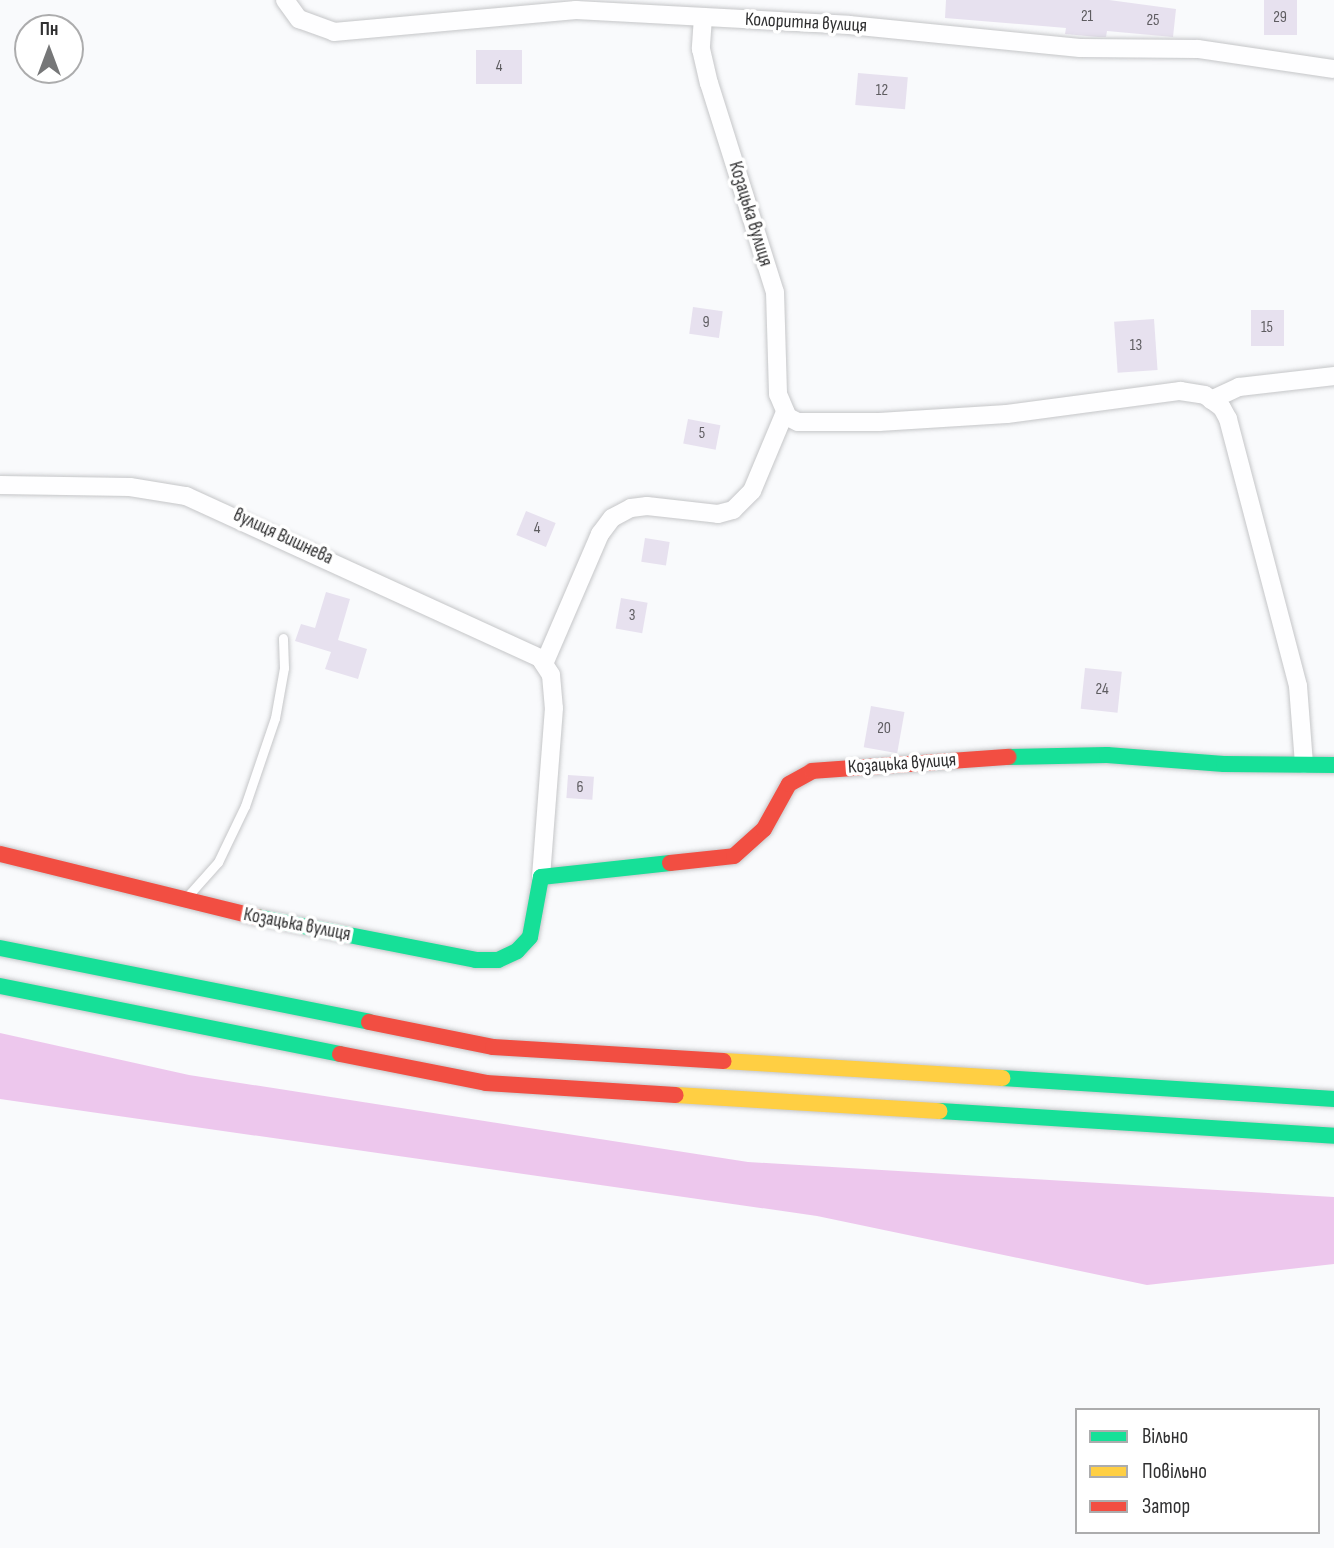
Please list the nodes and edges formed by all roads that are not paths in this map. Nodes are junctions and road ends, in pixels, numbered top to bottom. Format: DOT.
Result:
graph roads {
  1 [pos="286,1"];
  2 [pos="703,17"];
  3 [pos="1334,69"];
  4 [pos="1334,376"];
  5 [pos="1211,400"];
  6 [pos="785,412"];
  7 [pos="0,485"];
  8 [pos="283,638"];
  9 [pos="544,664"];
  10 [pos="1304,764"];
  11 [pos="1334,765"];
  12 [pos="0,854"];
  13 [pos="541,877"];
  14 [pos="182,902"];
  15 [pos="0,948"];
  16 [pos="0,986"];
  17 [pos="1334,1100"];
  18 [pos="1334,1136"];
  1 -- 2 [label="street, Колоритна вулиця"];
  2 -- 3 [label="street, Колоритна вулиця"];
  2 -- 6 [label="street, Козацька вулиця"];
  4 -- 5 [label="street"];
  5 -- 6 [label="street"];
  5 -- 10 [label="street"];
  6 -- 9 [label="street"];
  7 -- 9 [label="street, вулиця Вишнева"];
  8 -- 14 [label="lane"];
  9 -- 13 [label="street, Козацька вулиця"];
  10 -- 11 [label="main road, Козацька вулиця"];
  10 -- 13 [label="main road, Козацька вулиця"];
  12 -- 14 [label="main road, Козацька вулиця"];
  13 -- 14 [label="main road, Козацька вулиця"];
  15 -- 17 [label="main road"];
  16 -- 18 [label="main road"];
}
